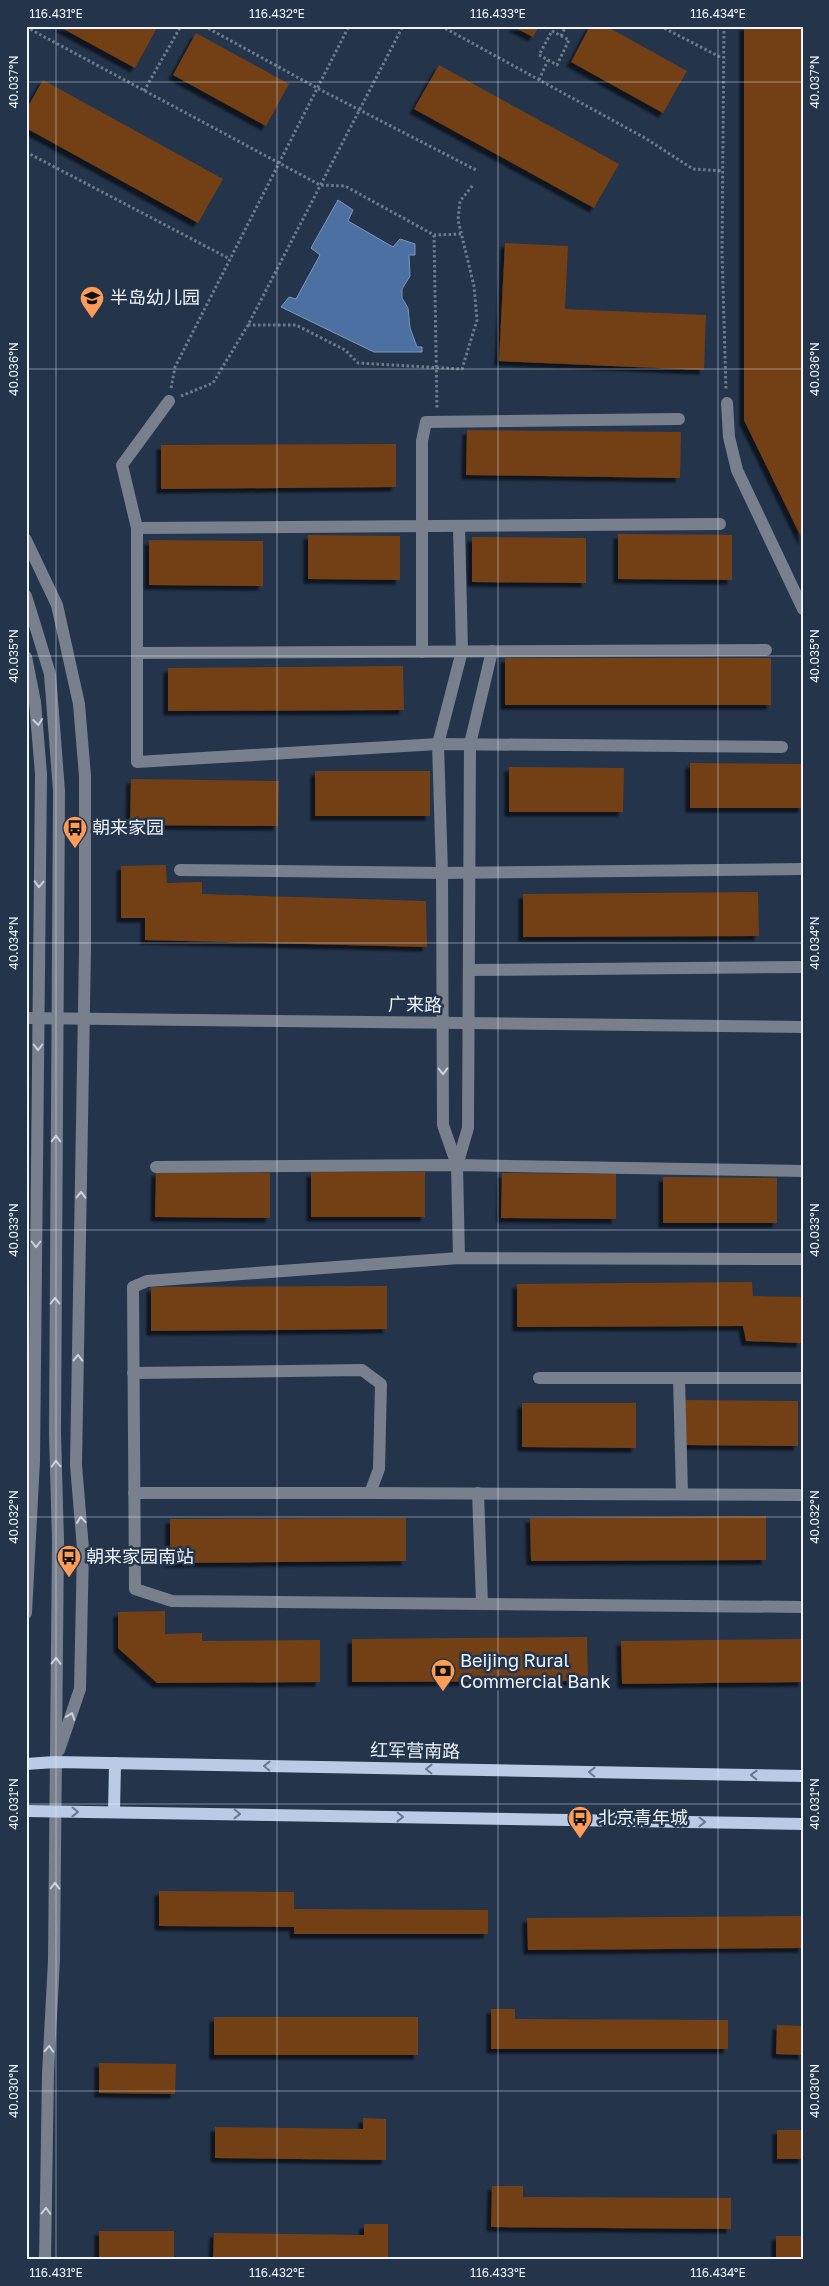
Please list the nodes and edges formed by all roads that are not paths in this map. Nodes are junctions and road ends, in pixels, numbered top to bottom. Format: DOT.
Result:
graph roads {
  1 [pos="169,401"];
  2 [pos="726,403"];
  3 [pos="679,419"];
  4 [pos="720,524"];
  5 [pos="422,527"];
  6 [pos="459,527"];
  7 [pos="137,528"];
  8 [pos="26,540"];
  9 [pos="26,596"];
  10 [pos="803,609"];
  11 [pos="766,650"];
  12 [pos="462,651"];
  13 [pos="492,651"];
  14 [pos="422,652"];
  15 [pos="137,653"];
  16 [pos="26,656"];
  17 [pos="438,744"];
  18 [pos="470,744"];
  19 [pos="782,748"];
  20 [pos="803,869"];
  21 [pos="180,870"];
  22 [pos="470,872"];
  23 [pos="442,873"];
  24 [pos="803,967"];
  25 [pos="469,970"];
  26 [pos="32,1018"];
  27 [pos="57,1018"];
  28 [pos="84,1018"];
  29 [pos="443,1023"];
  30 [pos="469,1023"];
  31 [pos="803,1027"];
  32 [pos="457,1164"];
  33 [pos="156,1167"];
  34 [pos="803,1171"];
  35 [pos="459,1258"];
  36 [pos="803,1259"];
  37 [pos="133,1373"];
  38 [pos="539,1378"];
  39 [pos="679,1378"];
  40 [pos="803,1378"];
  41 [pos="134,1493"];
  42 [pos="370,1493"];
  43 [pos="478,1493"];
  44 [pos="682,1494"];
  45 [pos="803,1495"];
  46 [pos="482,1604"];
  47 [pos="803,1606"];
  48 [pos="26,1613"];
  49 [pos="55,1762"];
  50 [pos="115,1763"];
  51 [pos="26,1764"];
  52 [pos="803,1776"];
  53 [pos="26,1811"];
  54 [pos="55,1811"];
  55 [pos="114,1812"];
  56 [pos="803,1824"];
  57 [pos="45,2260"];
  1 -- 7 [label="street"];
  2 -- 10 [label="street"];
  3 -- 5 [label="street"];
  4 -- 6 [label="street"];
  5 -- 6 [label="street"];
  5 -- 7 [label="street"];
  5 -- 14 [label="street"];
  6 -- 12 [label="street"];
  7 -- 15 [label="street"];
  8 -- 28 [label="street"];
  9 -- 27 [label="street"];
  11 -- 13 [label="street"];
  12 -- 13 [label="street"];
  12 -- 14 [label="street"];
  12 -- 17 [label="street"];
  13 -- 18 [label="street"];
  14 -- 15 [label="street"];
  15 -- 17 [label="street"];
  16 -- 26 [label="street, one-way"];
  17 -- 18 [label="street"];
  17 -- 23 [label="street"];
  18 -- 19 [label="street"];
  18 -- 22 [label="street"];
  20 -- 22 [label="street"];
  21 -- 23 [label="street"];
  22 -- 23 [label="street"];
  22 -- 25 [label="street"];
  23 -- 29 [label="street"];
  24 -- 25 [label="street"];
  25 -- 30 [label="street"];
  26 -- 27 [label="street, 广来路"];
  26 -- 48 [label="street, one-way"];
  27 -- 28 [label="street, 广来路"];
  49 -- 27 [label="street, one-way"];
  28 -- 29 [label="street, 广来路"];
  49 -- 28 [label="street, one-way"];
  29 -- 30 [label="street, 广来路"];
  29 -- 32 [label="street, one-way"];
  30 -- 31 [label="street, 广来路"];
  30 -- 32 [label="street"];
  32 -- 33 [label="street"];
  32 -- 34 [label="street"];
  32 -- 35 [label="street"];
  35 -- 36 [label="street"];
  35 -- 37 [label="street"];
  37 -- 41 [label="street"];
  37 -- 42 [label="street"];
  38 -- 39 [label="street"];
  39 -- 40 [label="street"];
  39 -- 44 [label="street"];
  41 -- 42 [label="street"];
  41 -- 46 [label="street"];
  42 -- 43 [label="street"];
  43 -- 44 [label="street"];
  43 -- 46 [label="street"];
  44 -- 45 [label="street"];
  46 -- 47 [label="street"];
  49 -- 50 [label="main road, 红军营南路"];
  49 -- 51 [label="main road, 红军营南路"];
  49 -- 54 [label="street"];
  52 -- 50 [label="main road, 红军营南路, one-way"];
  50 -- 55 [label="main road"];
  53 -- 54 [label="main road"];
  54 -- 55 [label="main road, one-way"];
  57 -- 54 [label="street, one-way"];
  55 -- 56 [label="main road, one-way"];
}
